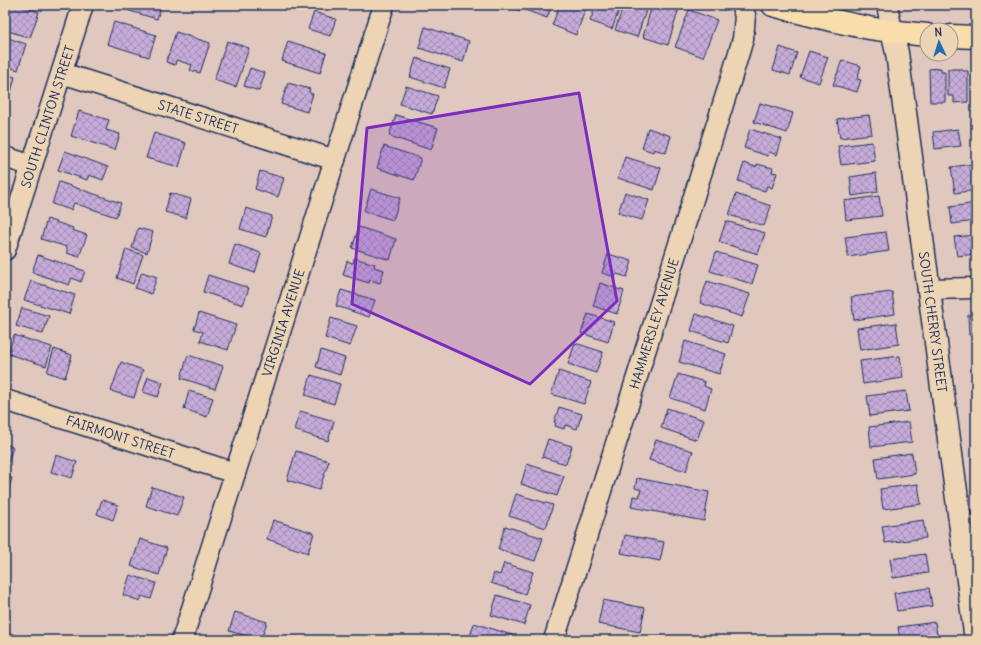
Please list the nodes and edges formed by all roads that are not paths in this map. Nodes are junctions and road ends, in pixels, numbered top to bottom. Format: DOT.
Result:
graph roads {
  1 [pos="83,5"];
  2 [pos="384,5"];
  3 [pos="741,5"];
  4 [pos="773,5"];
  5 [pos="887,5"];
  6 [pos="892,31"];
  7 [pos="919,34"];
  8 [pos="959,36"];
  9 [pos="976,37"];
  10 [pos="62,73"];
  11 [pos="5,157"];
  12 [pos="335,160"];
  13 [pos="32,166"];
  14 [pos="5,250"];
  15 [pos="976,288"];
  16 [pos="928,289"];
  17 [pos="5,400"];
  18 [pos="235,473"];
  19 [pos="182,640"];
  20 [pos="554,640"];
  21 [pos="976,640"];
  1 -- 10 [label="street, SOUTH CLINTON STREET"];
  2 -- 12 [label="street, VIRGINIA AVENUE"];
  3 -- 20 [label="street, HAMMERSLEY AVENUE"];
  4 -- 6 [label="highway"];
  5 -- 6 [label="street, SOUTH CHERRY STREET"];
  6 -- 7 [label="highway"];
  6 -- 16 [label="street, SOUTH CHERRY STREET"];
  8 -- 9 [label="highway"];
  10 -- 12 [label="street, STATE STREET"];
  10 -- 13 [label="street, SOUTH CLINTON STREET"];
  11 -- 13 [label="street"];
  12 -- 18 [label="street, VIRGINIA AVENUE"];
  13 -- 14 [label="street, SOUTH CLINTON STREET"];
  15 -- 16 [label="street"];
  16 -- 21 [label="street, SOUTH CHERRY STREET"];
  17 -- 18 [label="street, FAIRMONT STREET"];
  18 -- 19 [label="street, VIRGINIA AVENUE"];
}
